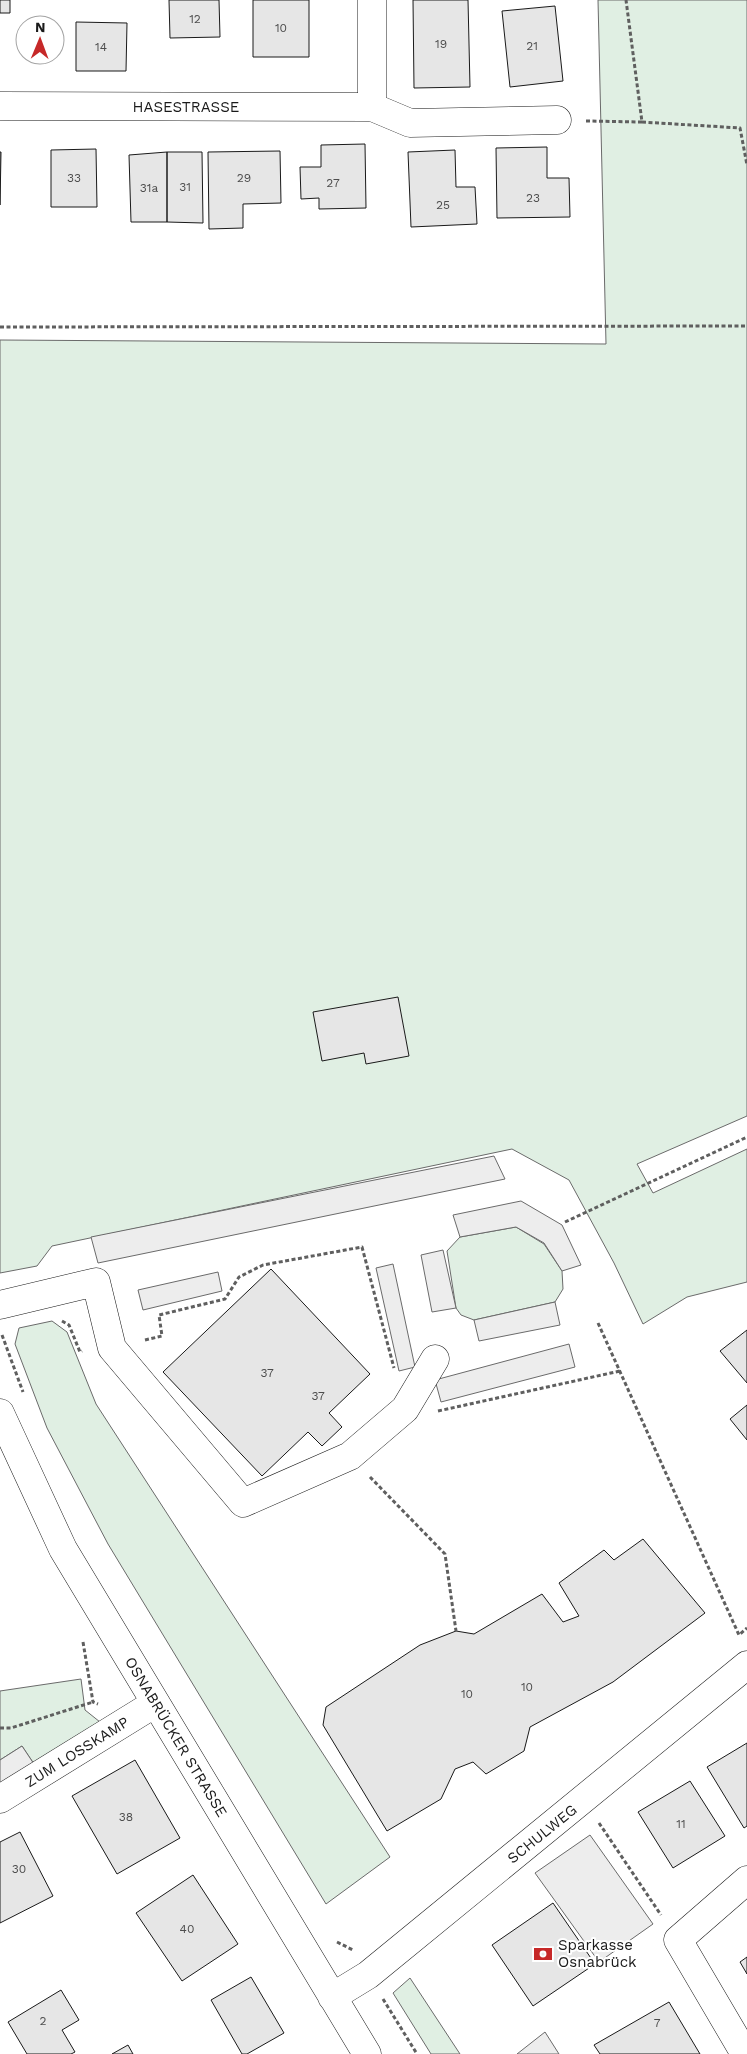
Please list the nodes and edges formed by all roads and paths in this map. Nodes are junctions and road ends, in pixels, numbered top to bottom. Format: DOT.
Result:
graph roads {
  1 [pos="372,0"];
  2 [pos="626,0"];
  3 [pos="0,106"];
  4 [pos="372,107"];
  5 [pos="557,120"];
  6 [pos="642,122"];
  7 [pos="747,165"];
  8 [pos="747,326"];
  9 [pos="0,327"];
  10 [pos="747,1137"];
  11 [pos="565,1222"];
  12 [pos="54,1315"];
  13 [pos="4,1316"];
  14 [pos="598,1323"];
  15 [pos="0,1329"];
  16 [pos="1,1334"];
  17 [pos="112,1348"];
  18 [pos="436,1359"];
  19 [pos="620,1371"];
  20 [pos="26,1399"];
  21 [pos="405,1409"];
  22 [pos="0,1413"];
  23 [pos="350,1456"];
  24 [pos="747,1628"];
  25 [pos="456,1631"];
  26 [pos="747,1664"];
  27 [pos="93,1702"];
  28 [pos="154,1704"];
  29 [pos="0,1728"];
  30 [pos="0,1799"];
  31 [pos="584,1800"];
  32 [pos="747,1880"];
  33 [pos="333,1935"];
  34 [pos="678,1940"];
  35 [pos="368,1975"];
  36 [pos="332,1997"];
  37 [pos="366,2054"];
  38 [pos="417,2054"];
  39 [pos="745,2054"];
  1 -- 4 [label="street"];
  2 -- 6 [label="path"];
  3 -- 4 [label="street, HASESTRASSE"];
  4 -- 5 [label="street, HASESTRASSE"];
  5 -- 6 [label="path"];
  6 -- 7 [label="path"];
  8 -- 9 [label="path"];
  10 -- 11 [label="path"];
  12 -- 17 [label="path"];
  13 -- 16 [label="path"];
  13 -- 17 [label="street"];
  14 -- 19 [label="path"];
  15 -- 16 [label="path"];
  16 -- 20 [label="path"];
  17 -- 21 [label="path"];
  17 -- 23 [label="street"];
  18 -- 21 [label="street"];
  19 -- 21 [label="path"];
  19 -- 24 [label="path"];
  21 -- 23 [label="street"];
  22 -- 28 [label="street, OSNABRÜCKER STRASSE"];
  23 -- 25 [label="path"];
  26 -- 31 [label="street, SCHULWEG"];
  27 -- 29 [label="path"];
  28 -- 30 [label="street, ZUM LOSSKAMP"];
  28 -- 36 [label="street, OSNABRÜCKER STRASSE"];
  31 -- 34 [label="path"];
  31 -- 35 [label="street, SCHULWEG"];
  32 -- 34 [label="street"];
  33 -- 35 [label="path"];
  34 -- 39 [label="street"];
  35 -- 36 [label="street, SCHULWEG"];
  35 -- 38 [label="path"];
  36 -- 37 [label="street, OSNABRÜCKER STRASSE"];
}
